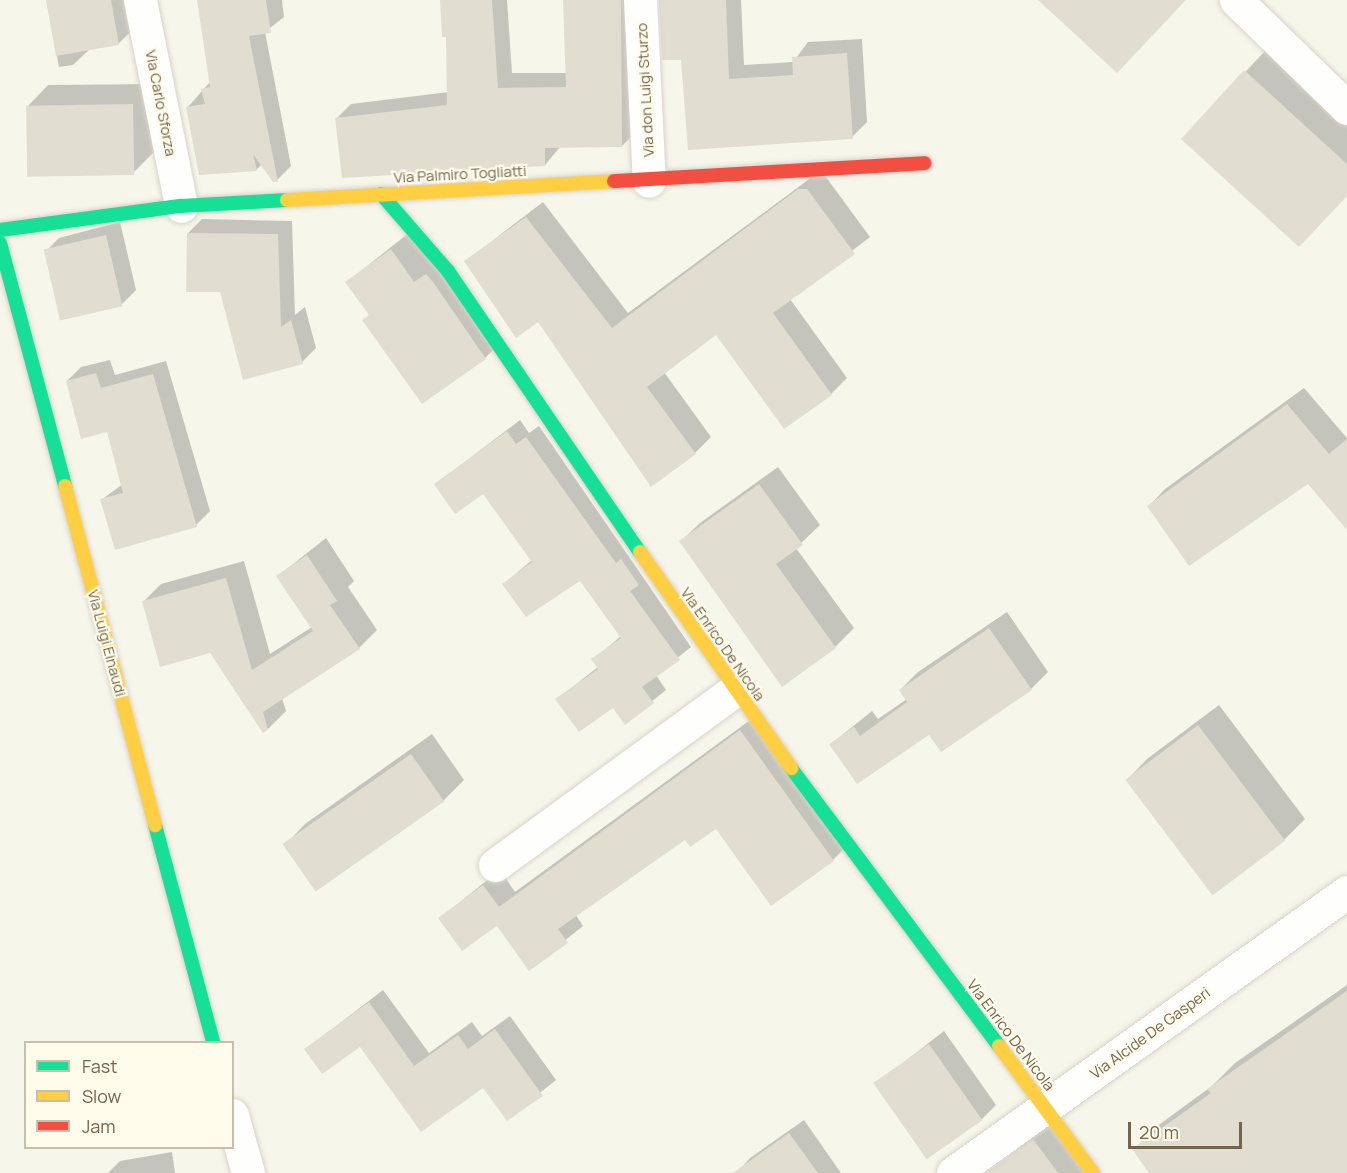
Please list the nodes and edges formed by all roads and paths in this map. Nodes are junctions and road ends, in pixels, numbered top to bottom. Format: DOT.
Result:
graph roads {
  1 [pos="141,0"];
  2 [pos="640,0"];
  3 [pos="1236,0"];
  4 [pos="1347,108"];
  5 [pos="924,163"];
  6 [pos="649,181"];
  7 [pos="381,194"];
  8 [pos="181,206"];
  9 [pos="0,230"];
  10 [pos="0,243"];
  11 [pos="734,691"];
  12 [pos="495,865"];
  13 [pos="1347,892"];
  14 [pos="213,1041"];
  15 [pos="1045,1109"];
  16 [pos="234,1123"];
  17 [pos="248,1173"];
  18 [pos="952,1173"];
  19 [pos="1093,1173"];
  1 -- 8 [label="street, Via Carlo Sforza"];
  2 -- 6 [label="street, Via don Luigi Sturzo"];
  3 -- 4 [label="street"];
  5 -- 6 [label="street, Via Palmiro Togliatti"];
  6 -- 7 [label="street, Via Palmiro Togliatti"];
  7 -- 8 [label="street, Via Palmiro Togliatti"];
  7 -- 11 [label="street, Via Enrico De Nicola"];
  8 -- 9 [label="street, Via Palmiro Togliatti"];
  10 -- 14 [label="street, Via Luigi Einaudi"];
  11 -- 12 [label="street"];
  11 -- 15 [label="street, Via Enrico De Nicola"];
  13 -- 15 [label="street, Via Alcide De Gasperi"];
  15 -- 18 [label="street, Via Alcide De Gasperi"];
  15 -- 19 [label="street, Via Enrico De Nicola"];
  16 -- 17 [label="street"];
}
